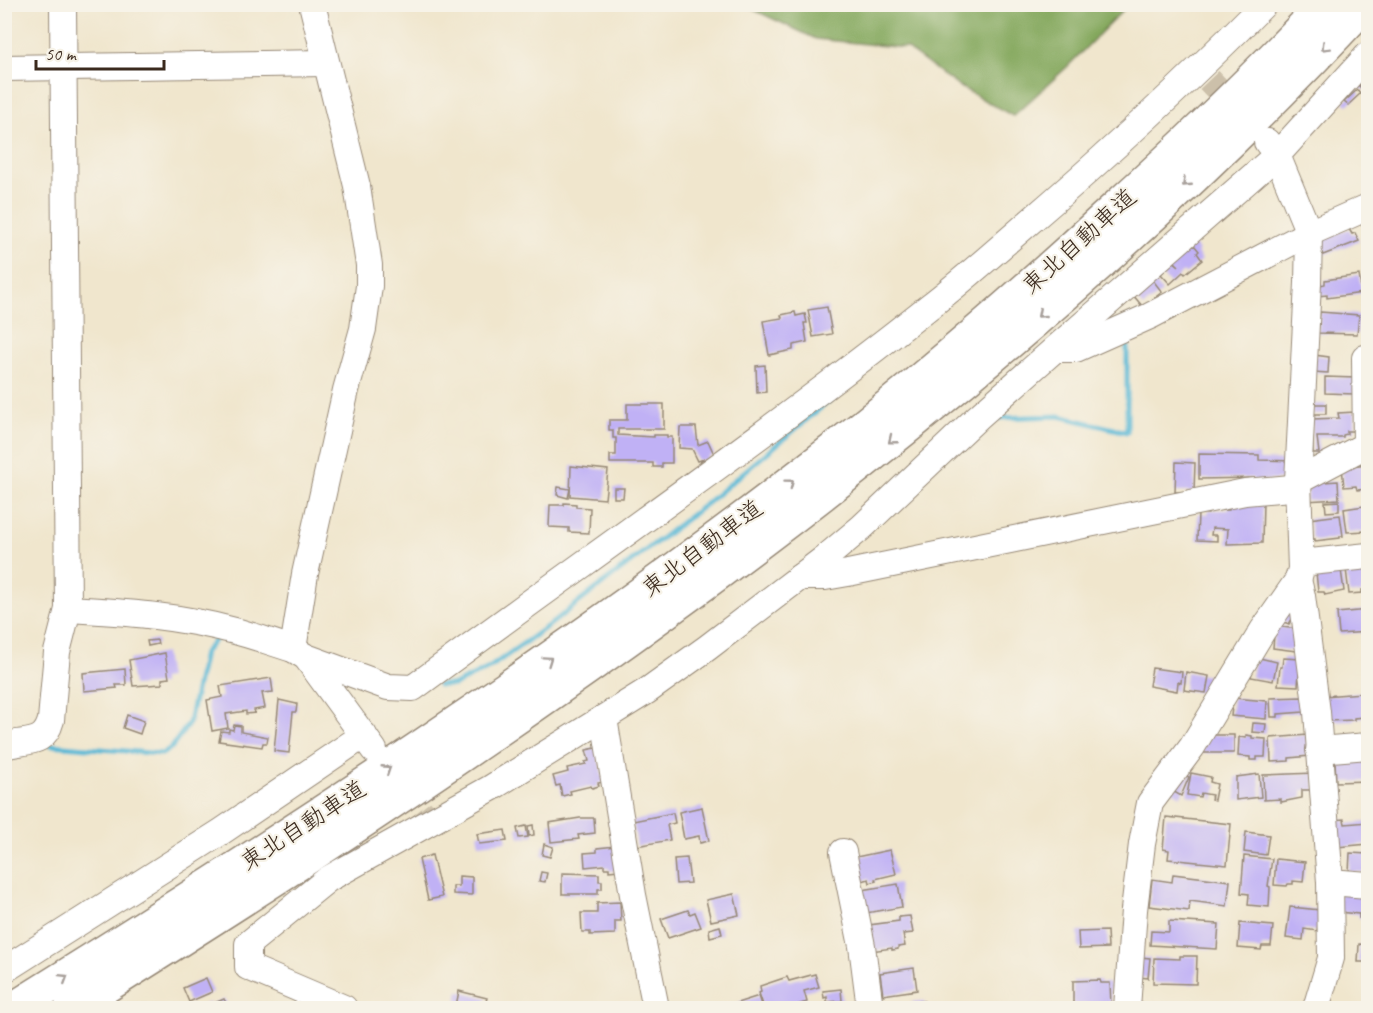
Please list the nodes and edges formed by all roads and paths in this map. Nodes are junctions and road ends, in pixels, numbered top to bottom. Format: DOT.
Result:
graph roads {
  1 [pos="63,4"];
  2 [pos="312,4"];
  3 [pos="1264,4"];
  4 [pos="1325,4"];
  5 [pos="1365,4"];
  6 [pos="1368,55"];
  7 [pos="325,63"];
  8 [pos="64,67"];
  9 [pos="4,68"];
  10 [pos="1272,149"];
  11 [pos="1368,207"];
  12 [pos="1309,233"];
  13 [pos="1055,349"];
  14 [pos="1365,358"];
  15 [pos="1367,445"];
  16 [pos="1298,482"];
  17 [pos="1368,556"];
  18 [pos="1299,572"];
  19 [pos="800,577"];
  20 [pos="68,609"];
  21 [pos="297,647"];
  22 [pos="604,718"];
  23 [pos="4,746"];
  24 [pos="1368,746"];
  25 [pos="1319,750"];
  26 [pos="843,852"];
  27 [pos="1330,882"];
  28 [pos="1368,885"];
  29 [pos="4,970"];
  30 [pos="15,1008"];
  31 [pos="71,1008"];
  32 [pos="344,1008"];
  33 [pos="656,1008"];
  34 [pos="870,1008"];
  35 [pos="1127,1008"];
  36 [pos="1316,1008"];
  1 -- 8 [label="street"];
  2 -- 7 [label="street"];
  3 -- 21 [label="street"];
  30 -- 4 [label="highway, 東北自動車道, one-way"];
  5 -- 31 [label="highway, 東北自動車道, one-way"];
  6 -- 10 [label="street"];
  7 -- 8 [label="street"];
  7 -- 21 [label="street"];
  8 -- 9 [label="street"];
  8 -- 20 [label="street"];
  10 -- 12 [label="street"];
  10 -- 13 [label="street"];
  11 -- 12 [label="street"];
  12 -- 13 [label="street"];
  12 -- 16 [label="street"];
  13 -- 19 [label="street"];
  14 -- 15 [label="street"];
  15 -- 16 [label="street"];
  16 -- 18 [label="street"];
  16 -- 19 [label="street"];
  17 -- 18 [label="street"];
  18 -- 25 [label="street"];
  18 -- 35 [label="street"];
  19 -- 22 [label="street"];
  20 -- 21 [label="street"];
  20 -- 23 [label="street"];
  21 -- 29 [label="street"];
  22 -- 32 [label="street"];
  22 -- 33 [label="street"];
  24 -- 25 [label="street"];
  25 -- 27 [label="street"];
  26 -- 34 [label="street"];
  27 -- 28 [label="street"];
  27 -- 36 [label="street"];
}
